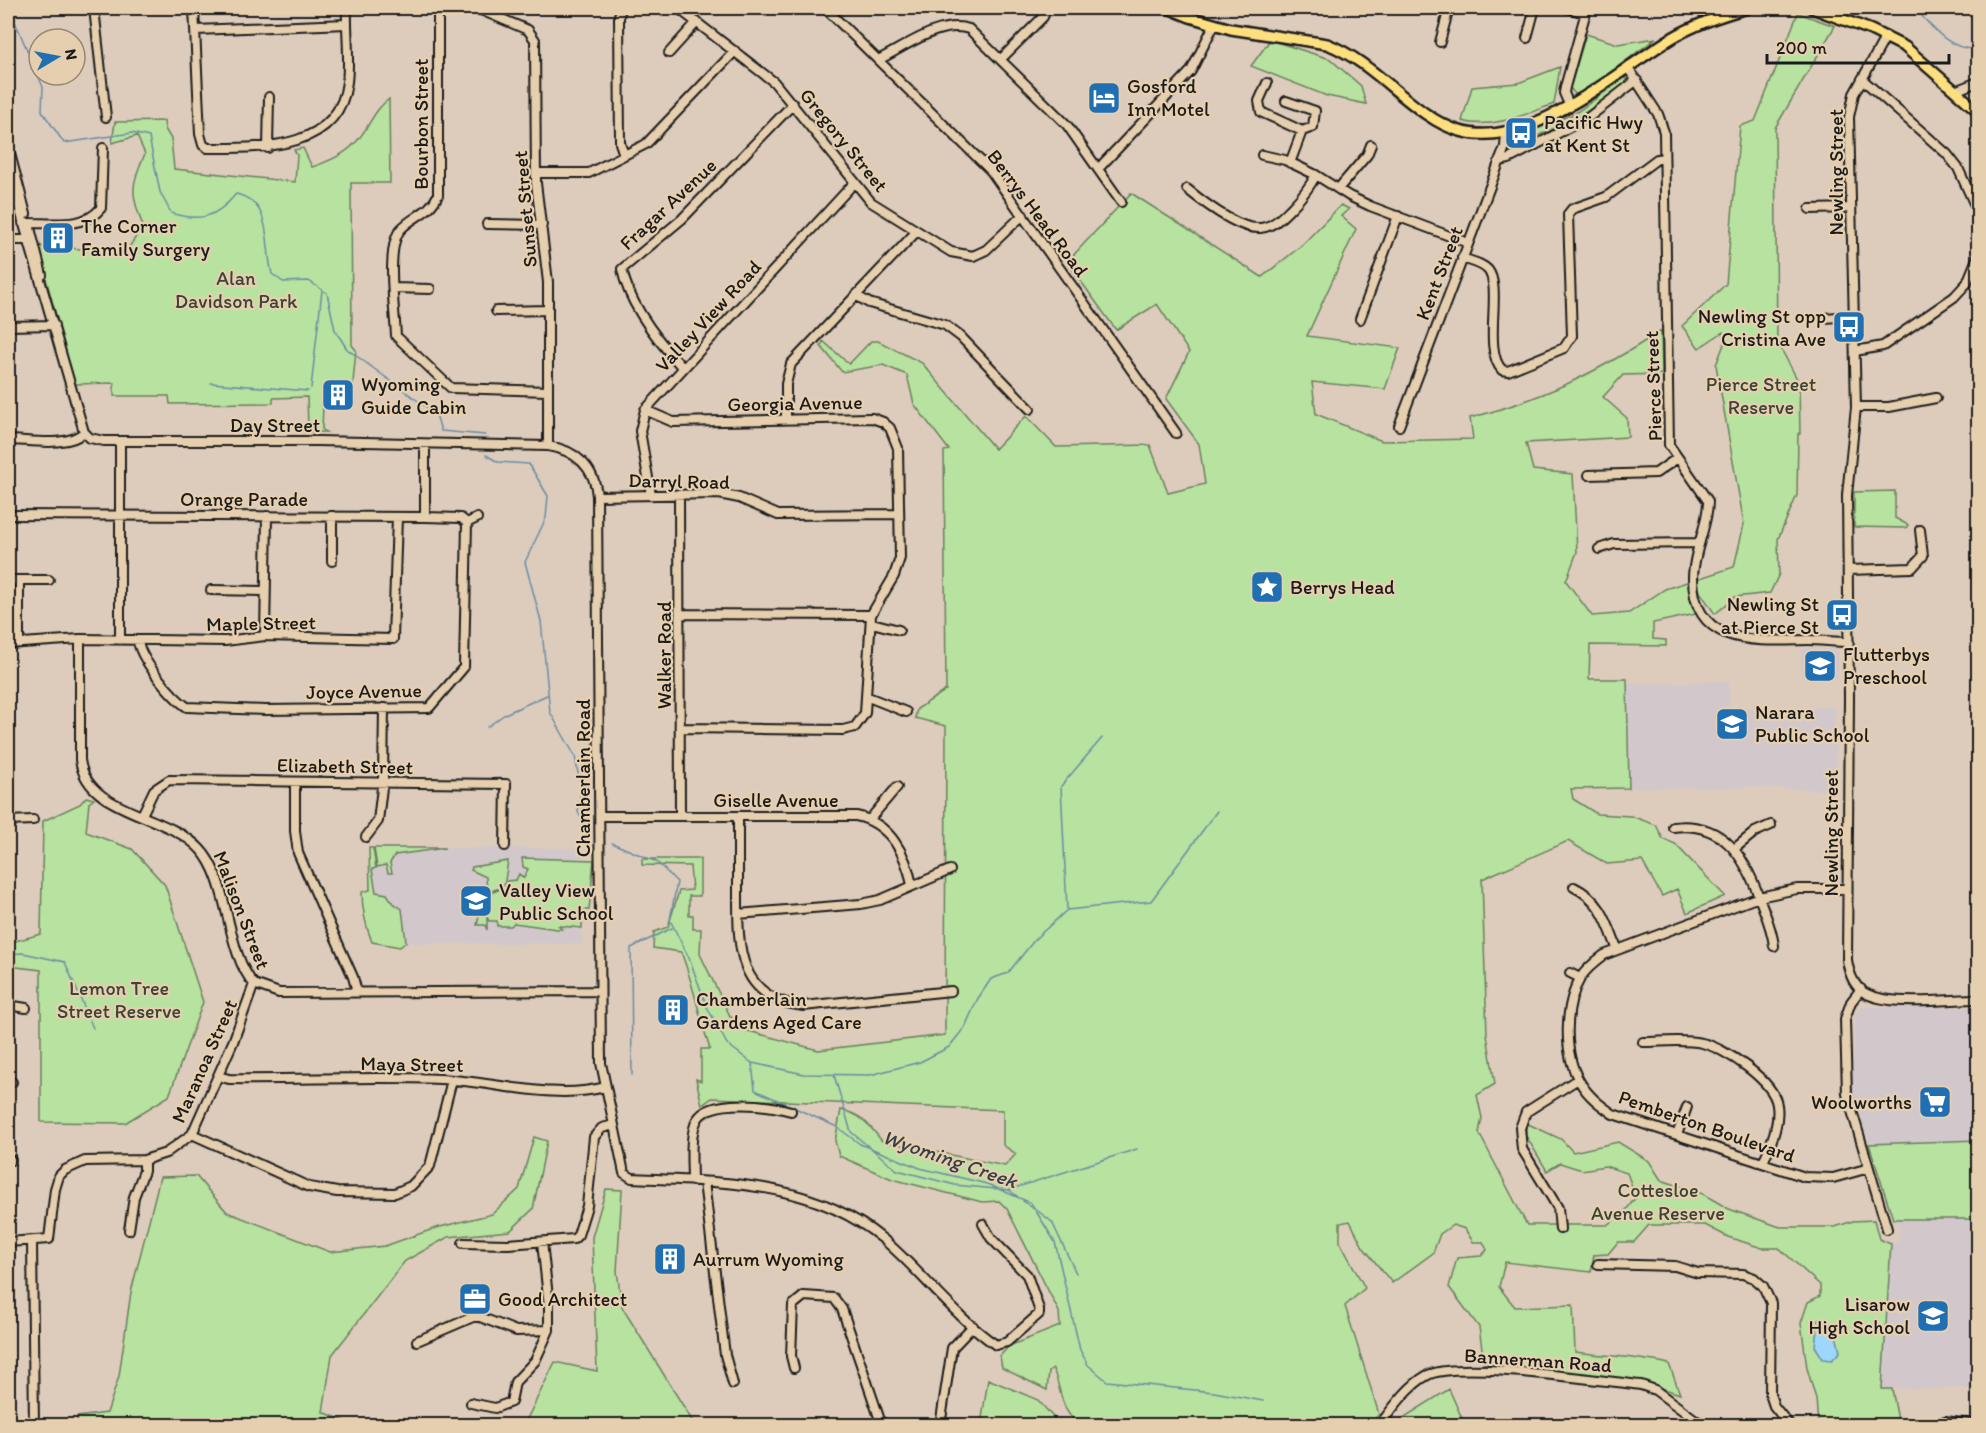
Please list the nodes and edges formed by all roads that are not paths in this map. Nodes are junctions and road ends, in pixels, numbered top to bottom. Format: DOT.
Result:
graph roads {
  1 [pos="94,8"];
  2 [pos="194,8"];
  3 [pos="347,8"];
  4 [pos="438,8"];
  5 [pos="476,8"];
  6 [pos="621,8"];
  7 [pos="678,8"];
  8 [pos="825,8"];
  9 [pos="1047,8"];
  10 [pos="1168,8"];
  11 [pos="1449,8"];
  12 [pos="1535,8"];
  13 [pos="1567,8"];
  14 [pos="1748,8"];
  15 [pos="1812,8"];
  16 [pos="1586,10"];
  17 [pos="698,22"];
  18 [pos="346,24"];
  19 [pos="1214,25"];
  20 [pos="195,30"];
  21 [pos="1886,36"];
  22 [pos="1527,38"];
  23 [pos="1440,42"];
  24 [pos="735,51"];
  25 [pos="669,53"];
  26 [pos="880,59"];
  27 [pos="1001,59"];
  28 [pos="1628,68"];
  29 [pos="1862,79"];
  30 [pos="1637,80"];
  31 [pos="1978,82"];
  32 [pos="1267,83"];
  33 [pos="1957,90"];
  34 [pos="269,97"];
  35 [pos="1286,101"];
  36 [pos="793,104"];
  37 [pos="1570,107"];
  38 [pos="1978,111"];
  39 [pos="106,117"];
  40 [pos="1302,131"];
  41 [pos="1506,131"];
  42 [pos="1371,145"];
  43 [pos="8,146"];
  44 [pos="103,148"];
  45 [pos="268,148"];
  46 [pos="624,155"];
  47 [pos="1262,155"];
  48 [pos="8,156"];
  49 [pos="1665,158"];
  50 [pos="1499,161"];
  51 [pos="1290,163"];
  52 [pos="8,168"];
  53 [pos="1098,169"];
  54 [pos="536,173"];
  55 [pos="1316,175"];
  56 [pos="855,182"];
  57 [pos="18,183"];
  58 [pos="1187,189"];
  59 [pos="1338,189"];
  60 [pos="1121,202"];
  61 [pos="1851,208"];
  62 [pos="1810,209"];
  63 [pos="1978,212"];
  64 [pos="1023,215"];
  65 [pos="1398,216"];
  66 [pos="26,222"];
  67 [pos="487,224"];
  68 [pos="542,225"];
  69 [pos="917,231"];
  70 [pos="8,240"];
  71 [pos="30,240"];
  72 [pos="1468,243"];
  73 [pos="1978,256"];
  74 [pos="1462,258"];
  75 [pos="393,288"];
  76 [pos="430,289"];
  77 [pos="857,296"];
  78 [pos="548,310"];
  79 [pos="496,311"];
  80 [pos="1854,316"];
  81 [pos="1824,318"];
  82 [pos="1360,319"];
  83 [pos="54,325"];
  84 [pos="8,326"];
  85 [pos="1855,351"];
  86 [pos="682,367"];
  87 [pos="548,391"];
  88 [pos="1936,398"];
  89 [pos="1856,408"];
  90 [pos="645,410"];
  91 [pos="1030,410"];
  92 [pos="786,418"];
  93 [pos="1399,426"];
  94 [pos="84,432"];
  95 [pos="1176,433"];
  96 [pos="8,440"];
  97 [pos="120,441"];
  98 [pos="425,444"];
  99 [pos="548,446"];
  100 [pos="1676,459"];
  101 [pos="1589,475"];
  102 [pos="679,494"];
  103 [pos="651,495"];
  104 [pos="597,496"];
  105 [pos="120,514"];
  106 [pos="899,514"];
  107 [pos="8,515"];
  108 [pos="267,516"];
  109 [pos="332,516"];
  110 [pos="397,517"];
  111 [pos="425,517"];
  112 [pos="477,518"];
  113 [pos="467,523"];
  114 [pos="1920,530"];
  115 [pos="1698,543"];
  116 [pos="1599,549"];
  117 [pos="332,561"];
  118 [pos="1848,570"];
  119 [pos="8,580"];
  120 [pos="19,580"];
  121 [pos="49,580"];
  122 [pos="211,590"];
  123 [pos="265,591"];
  124 [pos="681,614"];
  125 [pos="872,619"];
  126 [pos="898,630"];
  127 [pos="265,636"];
  128 [pos="80,639"];
  129 [pos="120,640"];
  130 [pos="138,640"];
  131 [pos="19,642"];
  132 [pos="1849,642"];
  133 [pos="8,644"];
  134 [pos="868,697"];
  135 [pos="384,708"];
  136 [pos="906,712"];
  137 [pos="681,728"];
  138 [pos="295,782"];
  139 [pos="381,783"];
  140 [pos="897,787"];
  141 [pos="142,815"];
  142 [pos="600,816"];
  143 [pos="680,816"];
  144 [pos="738,816"];
  145 [pos="870,819"];
  146 [pos="33,820"];
  147 [pos="8,821"];
  148 [pos="1771,825"];
  149 [pos="1673,827"];
  150 [pos="366,837"];
  151 [pos="505,846"];
  152 [pos="1734,849"];
  153 [pos="950,870"];
  154 [pos="912,885"];
  155 [pos="1574,887"];
  156 [pos="1847,889"];
  157 [pos="1759,897"];
  158 [pos="738,914"];
  159 [pos="1774,946"];
  160 [pos="1617,948"];
  161 [pos="1570,973"];
  162 [pos="1580,978"];
  163 [pos="254,984"];
  164 [pos="1861,990"];
  165 [pos="600,991"];
  166 [pos="951,991"];
  167 [pos="357,992"];
  168 [pos="1978,999"];
  169 [pos="8,1005"];
  170 [pos="26,1008"];
  171 [pos="1642,1042"];
  172 [pos="218,1076"];
  173 [pos="1578,1079"];
  174 [pos="452,1080"];
  175 [pos="604,1087"];
  176 [pos="1687,1107"];
  177 [pos="791,1111"];
  178 [pos="614,1125"];
  179 [pos="192,1134"];
  180 [pos="1677,1135"];
  181 [pos="144,1160"];
  182 [pos="1763,1163"];
  183 [pos="1869,1167"];
  184 [pos="692,1181"];
  185 [pos="704,1182"];
  186 [pos="983,1224"];
  187 [pos="1560,1229"];
  188 [pos="1887,1229"];
  189 [pos="129,1230"];
  190 [pos="8,1242"];
  191 [pos="32,1242"];
  192 [pos="542,1242"];
  193 [pos="462,1243"];
  194 [pos="1598,1264"];
  195 [pos="973,1326"];
  196 [pos="549,1330"];
  197 [pos="417,1341"];
  198 [pos="794,1368"];
  199 [pos="733,1384"];
  200 [pos="471,1403"];
  201 [pos="1945,1421"];
  202 [pos="34,1425"];
  203 [pos="882,1425"];
  204 [pos="940,1425"];
  205 [pos="1379,1425"];
  206 [pos="1704,1425"];
  207 [pos="1790,1425"];
  208 [pos="1978,1425"];
  1 -- 39 [label="street"];
  2 -- 20 [label="street"];
  3 -- 18 [label="street"];
  4 -- 75 [label="street, Bourbon Street"];
  5 -- 54 [label="street, Sunset Street"];
  6 -- 46 [label="street"];
  7 -- 17 [label="street, Gregory Street"];
  8 -- 26 [label="street, Berrys Head Road"];
  9 -- 27 [label="street"];
  10 -- 19 [label="main road"];
  11 -- 23 [label="street"];
  12 -- 22 [label="street"];
  13 -- 16 [label="street"];
  14 -- 28 [label="main road"];
  15 -- 21 [label="main road"];
  16 -- 37 [label="street"];
  17 -- 24 [label="street, Gregory Street"];
  17 -- 25 [label="street"];
  18 -- 20 [label="street"];
  18 -- 45 [label="street"];
  19 -- 41 [label="main road"];
  19 -- 53 [label="street"];
  20 -- 45 [label="street"];
  21 -- 29 [label="street, Newling Street"];
  21 -- 33 [label="main road"];
  24 -- 36 [label="street, Gregory Street"];
  24 -- 46 [label="street"];
  26 -- 27 [label="street"];
  26 -- 64 [label="street, Berrys Head Road"];
  27 -- 53 [label="street"];
  28 -- 30 [label="street, Pierce Street"];
  28 -- 37 [label="main road"];
  29 -- 61 [label="street, Newling Street"];
  29 -- 63 [label="street"];
  30 -- 49 [label="street, Pierce Street"];
  30 -- 50 [label="street"];
  31 -- 33 [label="street"];
  32 -- 40 [label="street"];
  33 -- 38 [label="main road"];
  34 -- 45 [label="street"];
  35 -- 40 [label="street"];
  36 -- 56 [label="street, Gregory Street"];
  36 -- 86 [label="street, Fragar Avenue"];
  37 -- 41 [label="main road"];
  40 -- 51 [label="street"];
  41 -- 50 [label="street, Kent Street"];
  42 -- 59 [label="street"];
  43 -- 57 [label="street"];
  44 -- 66 [label="street"];
  46 -- 54 [label="street"];
  47 -- 51 [label="street"];
  48 -- 57 [label="street"];
  49 -- 74 [label="street"];
  49 -- 100 [label="street, Pierce Street"];
  50 -- 72 [label="street, Kent Street"];
  51 -- 55 [label="street"];
  52 -- 66 [label="street"];
  53 -- 60 [label="street"];
  54 -- 68 [label="street, Sunset Street"];
  55 -- 58 [label="street"];
  55 -- 59 [label="street"];
  56 -- 69 [label="street, Gregory Street"];
  56 -- 86 [label="street, Valley View Road"];
  57 -- 66 [label="street"];
  59 -- 65 [label="street"];
  61 -- 62 [label="street"];
  61 -- 80 [label="street, Newling Street"];
  64 -- 69 [label="street, Gregory Street"];
  64 -- 95 [label="street, Berrys Head Road"];
  65 -- 72 [label="street"];
  65 -- 82 [label="street"];
  66 -- 71 [label="street"];
  67 -- 68 [label="street"];
  68 -- 78 [label="street, Sunset Street"];
  69 -- 77 [label="street"];
  70 -- 71 [label="street"];
  71 -- 83 [label="street"];
  72 -- 74 [label="street, Kent Street"];
  73 -- 85 [label="street"];
  74 -- 93 [label="street, Kent Street"];
  75 -- 76 [label="street"];
  75 -- 87 [label="street, Bourbon Street"];
  77 -- 91 [label="street"];
  77 -- 92 [label="street"];
  78 -- 79 [label="street"];
  78 -- 87 [label="street, Sunset Street"];
  80 -- 81 [label="street"];
  80 -- 85 [label="street, Newling Street"];
  83 -- 84 [label="street"];
  83 -- 94 [label="street"];
  85 -- 89 [label="street, Newling Street"];
  86 -- 90 [label="street, Valley View Road"];
  87 -- 99 [label="street, Sunset Street"];
  88 -- 89 [label="street"];
  89 -- 118 [label="street, Newling Street"];
  90 -- 92 [label="street, Georgia Avenue"];
  90 -- 103 [label="street"];
  92 -- 106 [label="street, Georgia Avenue"];
  94 -- 96 [label="street"];
  94 -- 97 [label="street, Day Street"];
  97 -- 98 [label="street, Day Street"];
  97 -- 105 [label="street"];
  98 -- 99 [label="street, Day Street"];
  98 -- 111 [label="street"];
  99 -- 104 [label="street, Chamberlain Road"];
  100 -- 101 [label="street"];
  100 -- 115 [label="street, Pierce Street"];
  102 -- 103 [label="street, Darryl Road"];
  102 -- 106 [label="street, Darryl Road"];
  102 -- 124 [label="street, Walker Road"];
  103 -- 104 [label="street, Darryl Road"];
  104 -- 142 [label="street, Chamberlain Road"];
  105 -- 107 [label="street, Orange Parade"];
  105 -- 108 [label="street, Orange Parade"];
  105 -- 129 [label="street"];
  106 -- 125 [label="street, Georgia Avenue"];
  108 -- 109 [label="street, Orange Parade"];
  108 -- 123 [label="street"];
  109 -- 110 [label="street, Orange Parade"];
  109 -- 117 [label="street"];
  110 -- 111 [label="street, Orange Parade"];
  110 -- 127 [label="street, Maple Street"];
  111 -- 113 [label="street, Orange Parade"];
  112 -- 113 [label="street"];
  113 -- 135 [label="street, Joyce Avenue"];
  114 -- 118 [label="street"];
  115 -- 116 [label="street"];
  115 -- 132 [label="street, Pierce Street"];
  118 -- 132 [label="street, Newling Street"];
  119 -- 120 [label="street"];
  120 -- 121 [label="street"];
  120 -- 131 [label="street"];
  122 -- 123 [label="street"];
  123 -- 127 [label="street"];
  124 -- 125 [label="street"];
  124 -- 137 [label="street, Walker Road"];
  125 -- 126 [label="street"];
  125 -- 134 [label="street, Georgia Avenue"];
  127 -- 130 [label="street, Maple Street"];
  128 -- 129 [label="street, Maple Street"];
  128 -- 131 [label="street, Maple Street"];
  128 -- 141 [label="street, Malison Street"];
  129 -- 130 [label="street, Maple Street"];
  130 -- 135 [label="street, Joyce Avenue"];
  131 -- 133 [label="street, Maple Street"];
  132 -- 156 [label="street, Newling Street"];
  134 -- 136 [label="street"];
  134 -- 137 [label="street, Georgia Avenue"];
  135 -- 139 [label="street"];
  137 -- 143 [label="street, Walker Road"];
  138 -- 139 [label="street, Elizabeth Street"];
  138 -- 141 [label="street, Elizabeth Street"];
  138 -- 167 [label="street"];
  139 -- 150 [label="street"];
  139 -- 151 [label="street, Elizabeth Street"];
  140 -- 145 [label="street"];
  141 -- 163 [label="street, Malison Street"];
  142 -- 143 [label="street, Giselle Avenue"];
  142 -- 165 [label="street, Chamberlain Road"];
  143 -- 144 [label="street, Giselle Avenue"];
  144 -- 145 [label="street, Giselle Avenue"];
  144 -- 158 [label="street"];
  145 -- 154 [label="street"];
  146 -- 147 [label="street"];
  148 -- 152 [label="street"];
  149 -- 152 [label="street"];
  152 -- 157 [label="street"];
  153 -- 154 [label="street"];
  154 -- 158 [label="street"];
  155 -- 160 [label="street"];
  156 -- 157 [label="street, Pemberton Boulevard"];
  156 -- 164 [label="street, Newling Street"];
  157 -- 159 [label="street"];
  157 -- 160 [label="street, Pemberton Boulevard"];
  158 -- 166 [label="street"];
  160 -- 162 [label="street, Pemberton Boulevard"];
  161 -- 162 [label="street"];
  162 -- 173 [label="street, Pemberton Boulevard"];
  163 -- 167 [label="street, Malison Street"];
  163 -- 172 [label="street, Maranoa Street"];
  164 -- 168 [label="street"];
  164 -- 183 [label="street"];
  165 -- 167 [label="street, Malison Street"];
  165 -- 175 [label="street, Chamberlain Road"];
  169 -- 170 [label="street"];
  171 -- 182 [label="street"];
  172 -- 174 [label="street, Maya Street"];
  172 -- 179 [label="street, Maranoa Street"];
  173 -- 180 [label="street, Pemberton Boulevard"];
  173 -- 187 [label="street"];
  174 -- 175 [label="street, Maya Street"];
  174 -- 179 [label="street"];
  175 -- 178 [label="street, Chamberlain Road"];
  176 -- 180 [label="street"];
  177 -- 184 [label="street"];
  178 -- 184 [label="street, Chamberlain Road"];
  178 -- 192 [label="street"];
  179 -- 181 [label="street, Maranoa Street"];
  180 -- 182 [label="street, Pemberton Boulevard"];
  181 -- 189 [label="street"];
  181 -- 191 [label="street"];
  182 -- 183 [label="street, Pemberton Boulevard"];
  183 -- 188 [label="street"];
  184 -- 185 [label="street, Chamberlain Road"];
  185 -- 195 [label="street, Chamberlain Road"];
  185 -- 199 [label="street"];
  186 -- 195 [label="street, Chamberlain Road"];
  190 -- 191 [label="street"];
  191 -- 202 [label="street"];
  192 -- 193 [label="street"];
  192 -- 196 [label="street"];
  194 -- 207 [label="street"];
  195 -- 204 [label="street"];
  196 -- 197 [label="street"];
  196 -- 200 [label="street"];
  198 -- 203 [label="street"];
  201 -- 208 [label="street"];
  205 -- 206 [label="street, Bannerman Road"];
}
